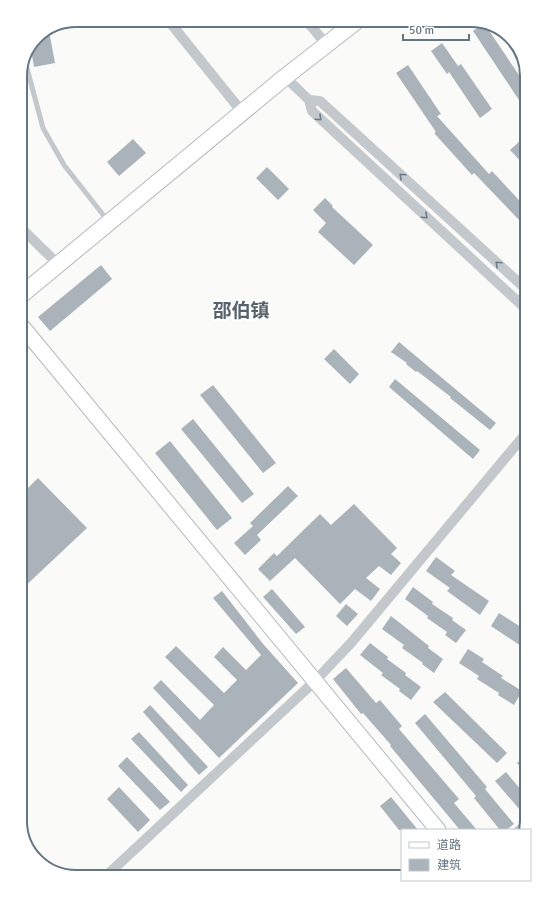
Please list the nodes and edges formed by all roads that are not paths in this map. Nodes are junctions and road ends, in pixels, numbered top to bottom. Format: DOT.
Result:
graph roads {
  1 [pos="174,27"];
  2 [pos="312,27"];
  3 [pos="349,27"];
  4 [pos="326,44"];
  5 [pos="28,69"];
  6 [pos="285,77"];
  7 [pos="309,100"];
  8 [pos="242,112"];
  9 [pos="109,222"];
  10 [pos="27,234"];
  11 [pos="58,264"];
  12 [pos="520,284"];
  13 [pos="27,290"];
  14 [pos="520,304"];
  15 [pos="27,332"];
  16 [pos="520,440"];
  17 [pos="315,681"];
  18 [pos="437,829"];
  19 [pos="112,870"];
  1 -- 8 [label="street"];
  2 -- 4 [label="street"];
  3 -- 4 [label="main road"];
  4 -- 6 [label="main road"];
  5 -- 9 [label="lane"];
  6 -- 7 [label="street"];
  6 -- 8 [label="main road"];
  12 -- 7 [label="street, one-way"];
  7 -- 14 [label="street, one-way"];
  8 -- 9 [label="main road"];
  9 -- 11 [label="main road"];
  10 -- 11 [label="street"];
  11 -- 13 [label="main road"];
  15 -- 17 [label="main road"];
  16 -- 17 [label="street"];
  17 -- 18 [label="main road"];
  17 -- 19 [label="street"];
}
